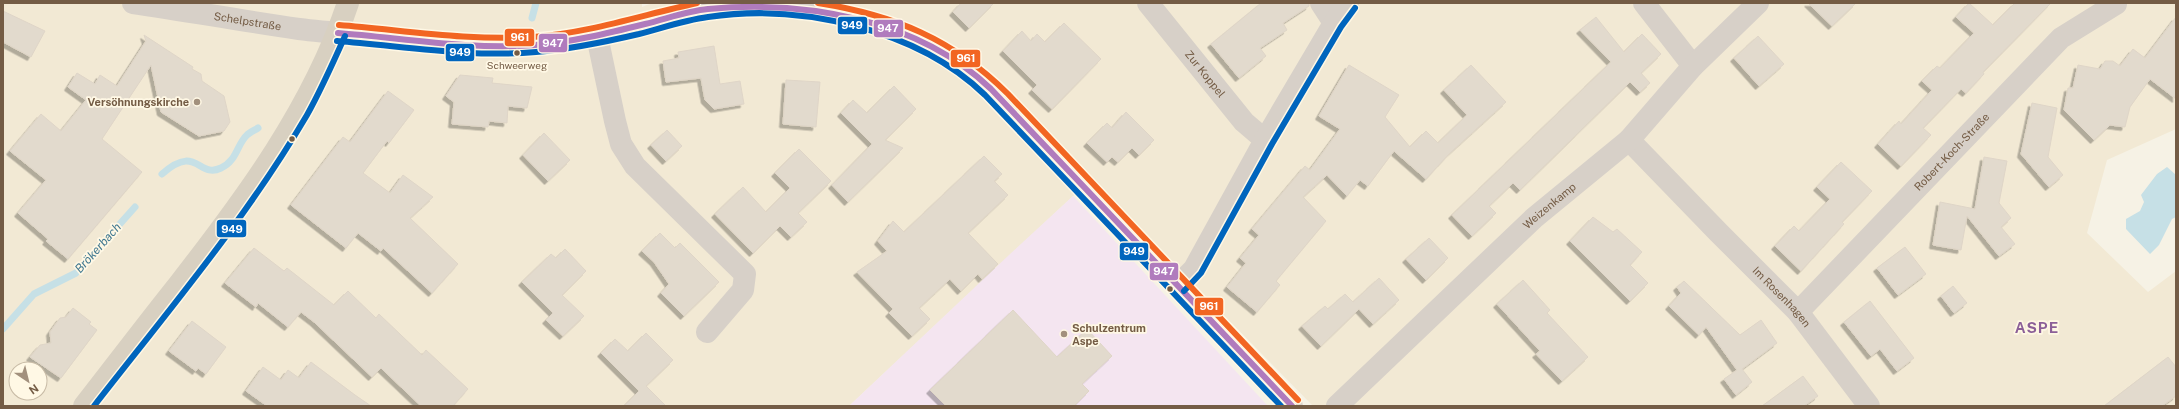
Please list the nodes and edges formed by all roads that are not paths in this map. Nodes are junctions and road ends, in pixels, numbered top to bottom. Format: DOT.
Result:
graph roads {
  1 [pos="133,3"];
  2 [pos="348,3"];
  3 [pos="1148,3"];
  4 [pos="1320,3"];
  5 [pos="1348,3"];
  6 [pos="1644,3"];
  7 [pos="1758,3"];
  8 [pos="2116,4"];
  9 [pos="1334,23"];
  10 [pos="338,33"];
  11 [pos="597,36"];
  12 [pos="1693,66"];
  13 [pos="1265,140"];
  14 [pos="1629,140"];
  15 [pos="1178,285"];
  16 [pos="1798,312"];
  17 [pos="707,332"];
  18 [pos="84,406"];
  19 [pos="1292,406"];
  20 [pos="1337,406"];
  21 [pos="1869,406"];
  1 -- 10 [label="street, Schelpstraße"];
  2 -- 10 [label="main road"];
  3 -- 13 [label="street, Zur Koppel"];
  4 -- 9 [label="street"];
  5 -- 9 [label="street"];
  6 -- 12 [label="street"];
  7 -- 12 [label="street, Weizenkamp"];
  8 -- 16 [label="street, Robert-Koch-Straße"];
  9 -- 13 [label="street"];
  10 -- 11 [label="street, Schelpstraße"];
  10 -- 18 [label="main road"];
  11 -- 15 [label="street, Schelpstraße"];
  11 -- 17 [label="street"];
  12 -- 14 [label="street, Weizenkamp"];
  13 -- 15 [label="street"];
  14 -- 16 [label="street, Im Rosenhagen"];
  14 -- 20 [label="street, Weizenkamp"];
  15 -- 19 [label="street, Schelpstraße"];
  16 -- 21 [label="street, Im Rosenhagen"];
}
